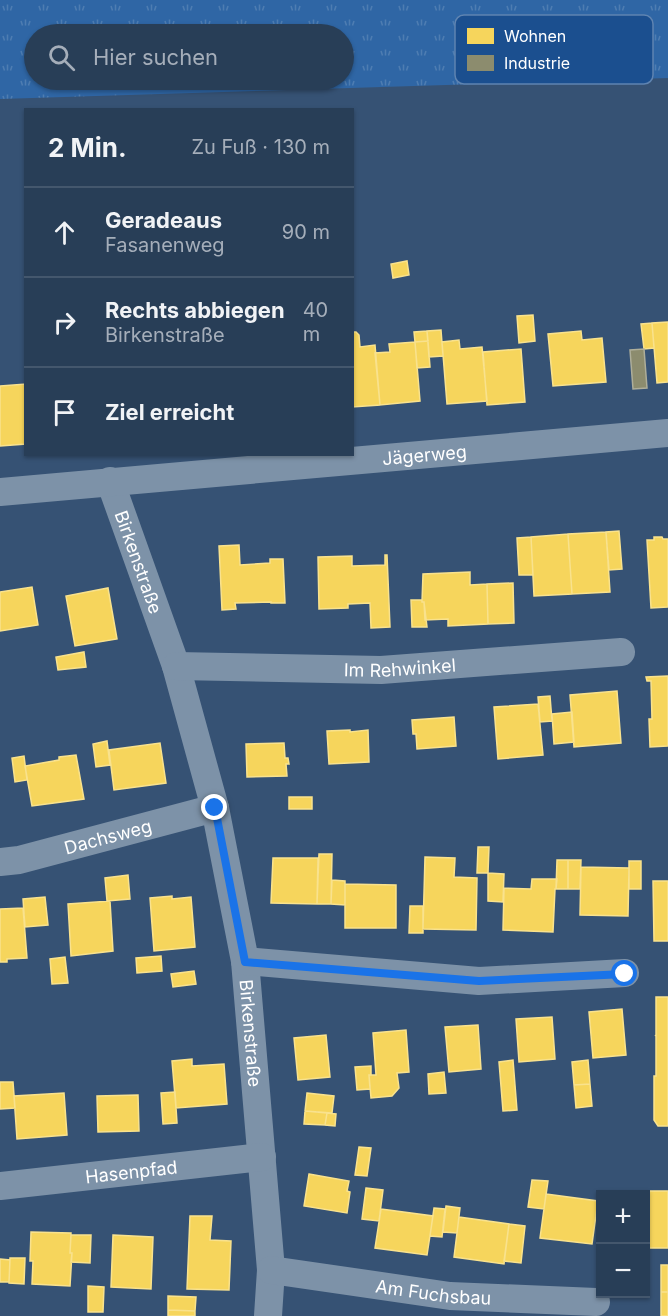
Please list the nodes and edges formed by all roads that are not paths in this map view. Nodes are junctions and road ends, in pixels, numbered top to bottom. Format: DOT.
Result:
graph roads {
  1 [pos="668,433"];
  2 [pos="110,481"];
  3 [pos="0,492"];
  4 [pos="621,652"];
  5 [pos="176,666"];
  6 [pos="215,808"];
  7 [pos="0,862"];
  8 [pos="245,962"];
  9 [pos="625,974"];
  10 [pos="262,1157"];
  11 [pos="0,1185"];
  12 [pos="271,1270"];
  13 [pos="596,1302"];
  14 [pos="268,1316"];
  1 -- 2 [label="street, Jägerweg"];
  2 -- 3 [label="street, Jägerweg"];
  2 -- 5 [label="street, Birkenstraße"];
  4 -- 5 [label="street, Im Rehwinkel"];
  5 -- 6 [label="street, Birkenstraße"];
  6 -- 7 [label="street, Dachsweg"];
  6 -- 8 [label="street, Birkenstraße"];
  8 -- 9 [label="street"];
  8 -- 10 [label="street, Birkenstraße"];
  10 -- 11 [label="street, Hasenpfad"];
  10 -- 12 [label="street, Birkenstraße"];
  12 -- 13 [label="street, Am Fuchsbau"];
  12 -- 14 [label="street, Birkenstraße"];
}
